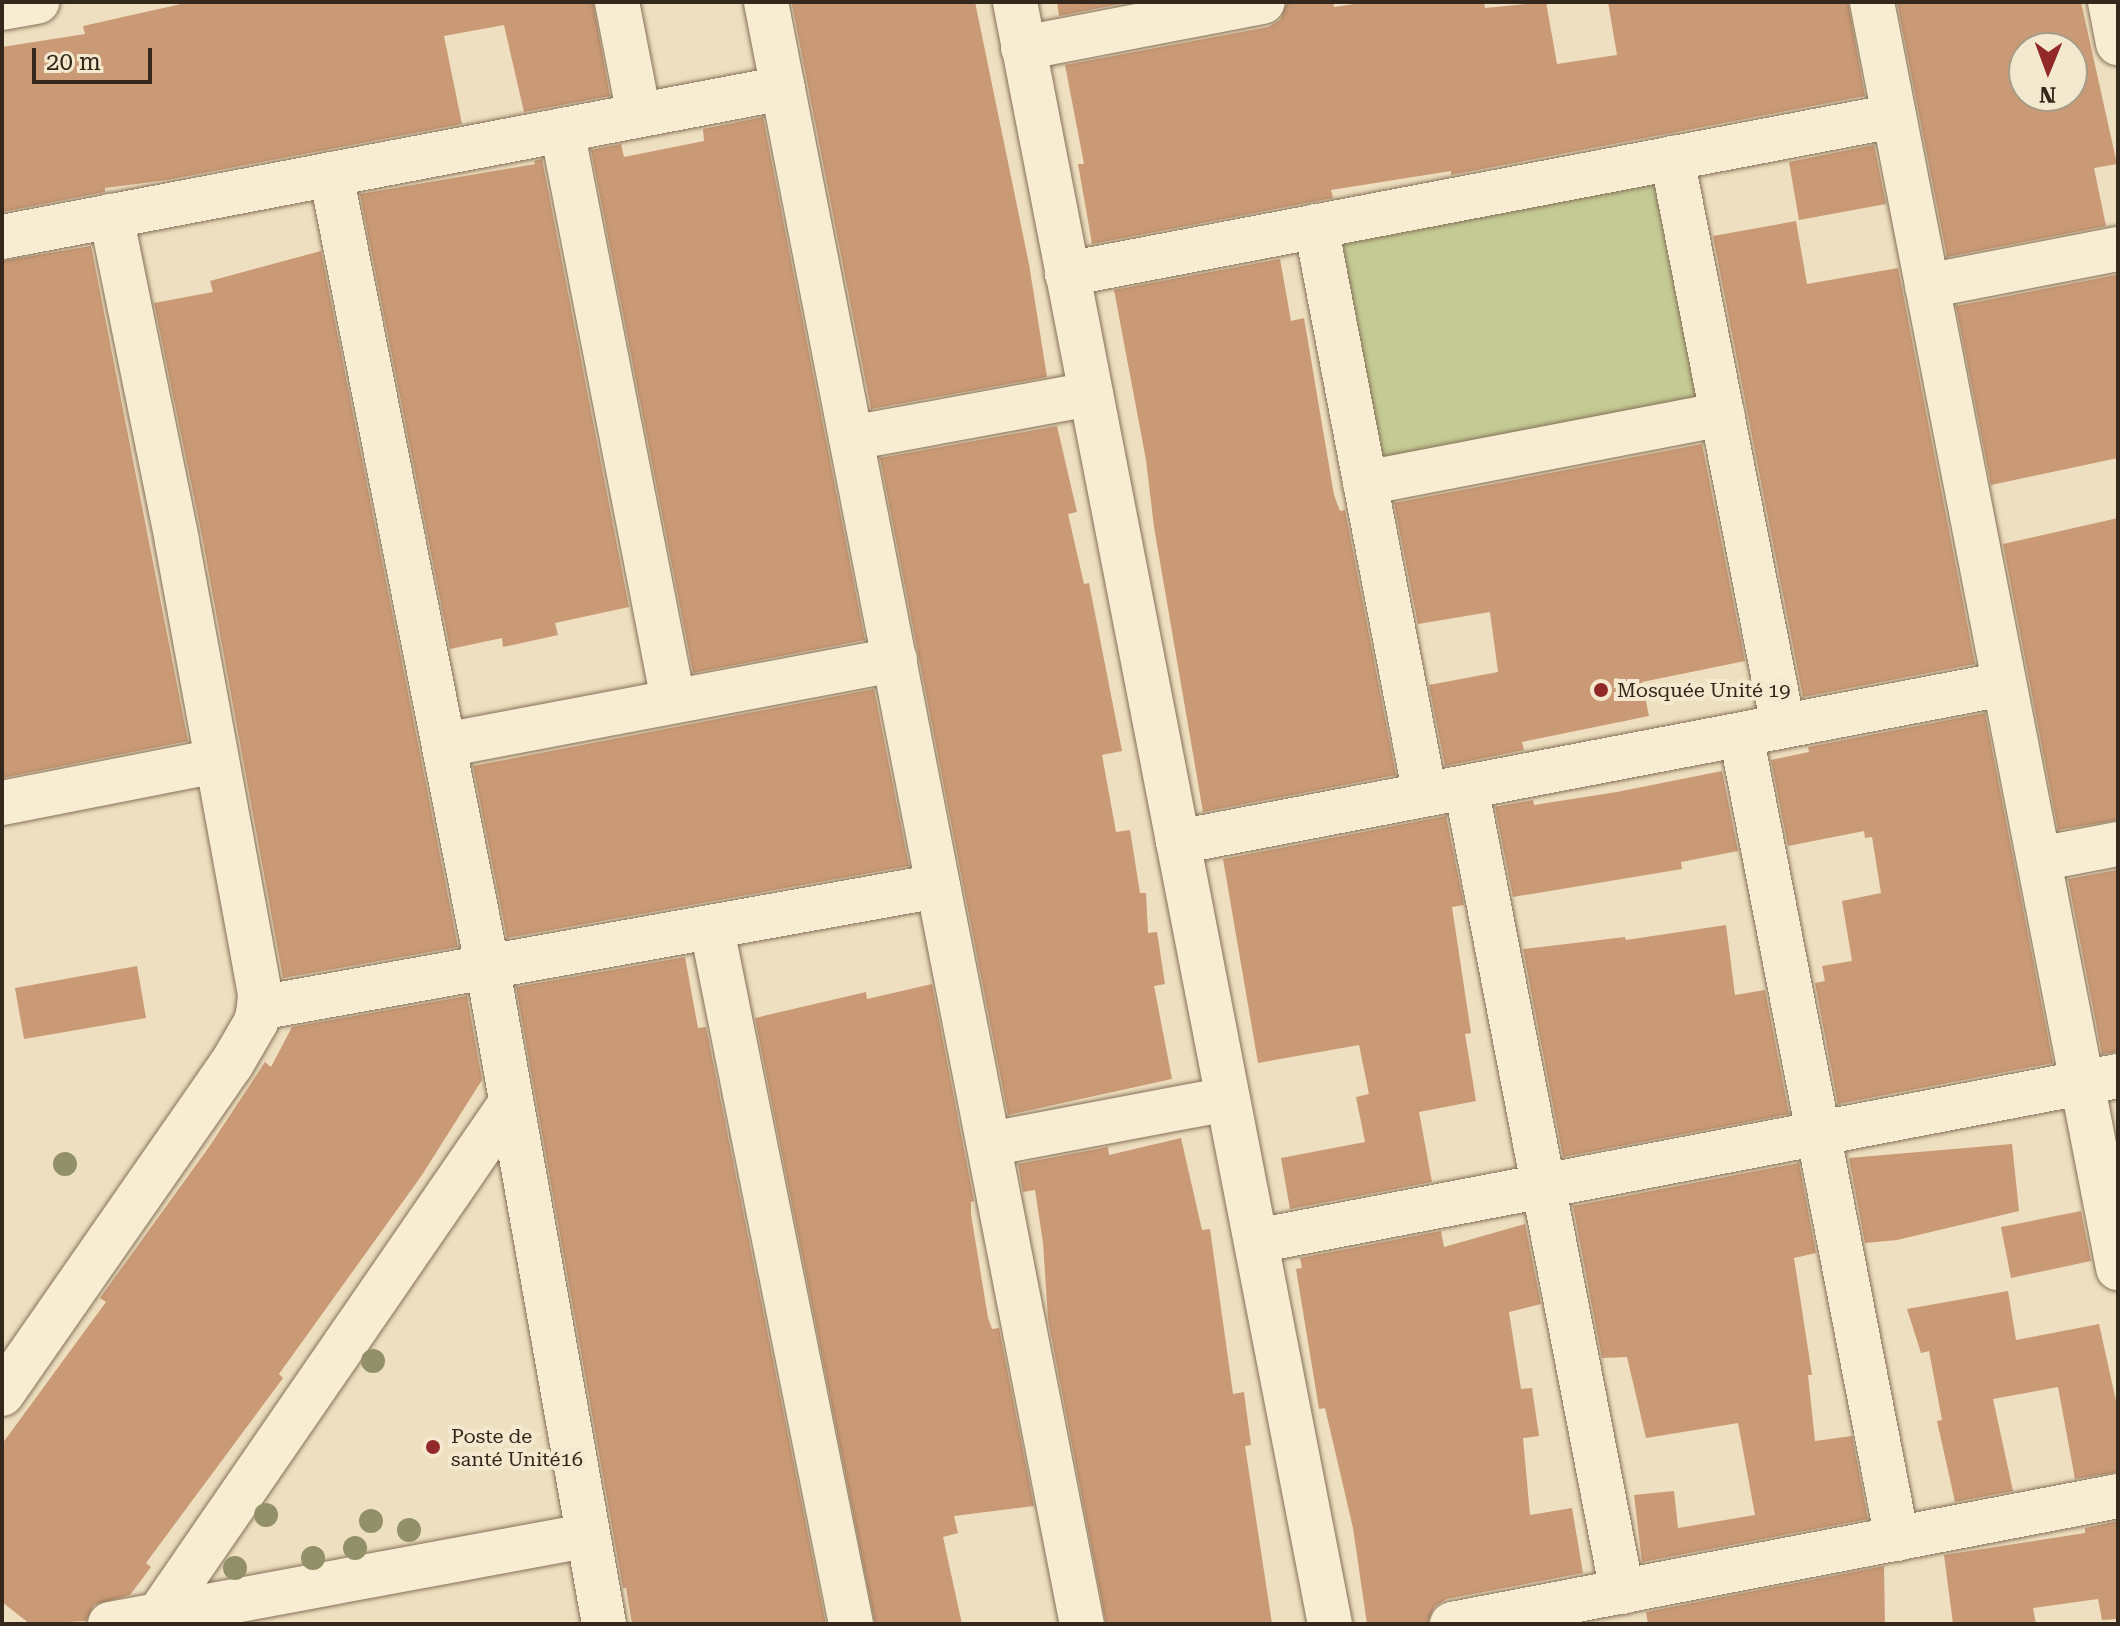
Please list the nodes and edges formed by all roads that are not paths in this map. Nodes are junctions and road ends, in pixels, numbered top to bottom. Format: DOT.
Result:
graph roads {
  1 [pos="37,2"];
  2 [pos="617,2"];
  3 [pos="766,2"];
  4 [pos="1015,2"];
  5 [pos="1263,2"];
  6 [pos="1872,2"];
  7 [pos="2110,2"];
  8 [pos="2,8"];
  9 [pos="2118,43"];
  10 [pos="1023,48"];
  11 [pos="783,88"];
  12 [pos="639,115"];
  13 [pos="1894,116"];
  14 [pos="562,130"];
  15 [pos="1672,158"];
  16 [pos="331,174"];
  17 [pos="111,216"];
  18 [pos="1316,226"];
  19 [pos="2,237"];
  20 [pos="2118,249"];
  21 [pos="1067,274"];
  22 [pos="1927,286"];
  23 [pos="1091,394"];
  24 [pos="1722,414"];
  25 [pos="851,438"];
  26 [pos="1365,483"];
  27 [pos="895,660"];
  28 [pos="2004,684"];
  29 [pos="673,700"];
  30 [pos="1783,726"];
  31 [pos="1741,735"];
  32 [pos="444,745"];
  33 [pos="217,761"];
  34 [pos="1445,791"];
  35 [pos="2,803"];
  36 [pos="1178,842"];
  37 [pos="2118,844"];
  38 [pos="2039,859"];
  39 [pos="938,886"];
  40 [pos="712,929"];
  41 [pos="488,970"];
  42 [pos="259,1008"];
  43 [pos="2100,1080"];
  44 [pos="1228,1099"];
  45 [pos="510,1104"];
  46 [pos="1818,1134"];
  47 [pos="989,1144"];
  48 [pos="1544,1187"];
  49 [pos="1256,1241"];
  50 [pos="2118,1268"];
  51 [pos="2,1394"];
  52 [pos="2118,1496"];
  53 [pos="587,1536"];
  54 [pos="1897,1539"];
  55 [pos="1622,1592"];
  56 [pos="159,1614"];
  57 [pos="110,1624"];
  58 [pos="604,1624"];
  59 [pos="851,1624"];
  60 [pos="1082,1624"];
  61 [pos="1330,1624"];
  62 [pos="1452,1624"];
  1 -- 8 [label="street"];
  2 -- 12 [label="street"];
  3 -- 11 [label="street"];
  4 -- 10 [label="street"];
  5 -- 10 [label="street"];
  6 -- 13 [label="street"];
  7 -- 9 [label="street"];
  10 -- 21 [label="street"];
  11 -- 12 [label="street"];
  11 -- 25 [label="street"];
  12 -- 14 [label="street"];
  13 -- 15 [label="street"];
  13 -- 22 [label="street"];
  14 -- 16 [label="street"];
  14 -- 29 [label="street"];
  15 -- 18 [label="street"];
  15 -- 24 [label="street"];
  16 -- 17 [label="street"];
  16 -- 32 [label="street"];
  17 -- 19 [label="street"];
  17 -- 33 [label="street"];
  18 -- 21 [label="street"];
  18 -- 26 [label="street"];
  20 -- 22 [label="street"];
  21 -- 23 [label="street"];
  22 -- 28 [label="street"];
  23 -- 25 [label="street"];
  23 -- 36 [label="street"];
  24 -- 26 [label="street"];
  24 -- 30 [label="street"];
  25 -- 27 [label="street"];
  26 -- 34 [label="street"];
  27 -- 29 [label="street"];
  27 -- 39 [label="street"];
  28 -- 30 [label="street"];
  28 -- 38 [label="street"];
  29 -- 32 [label="street"];
  30 -- 31 [label="street"];
  31 -- 34 [label="street"];
  31 -- 46 [label="street"];
  32 -- 41 [label="street"];
  33 -- 35 [label="street"];
  33 -- 42 [label="street"];
  34 -- 36 [label="street"];
  34 -- 48 [label="street"];
  36 -- 44 [label="street"];
  37 -- 38 [label="street"];
  38 -- 43 [label="street"];
  39 -- 40 [label="street"];
  39 -- 47 [label="street"];
  40 -- 41 [label="street"];
  40 -- 59 [label="street"];
  41 -- 42 [label="street"];
  41 -- 45 [label="street"];
  42 -- 51 [label="street"];
  43 -- 46 [label="street"];
  43 -- 50 [label="street"];
  44 -- 47 [label="street"];
  44 -- 49 [label="street"];
  45 -- 53 [label="street"];
  45 -- 56 [label="street"];
  46 -- 48 [label="street"];
  46 -- 54 [label="street"];
  47 -- 60 [label="street"];
  48 -- 49 [label="street"];
  48 -- 55 [label="street"];
  49 -- 61 [label="street"];
  52 -- 54 [label="street"];
  53 -- 56 [label="street"];
  53 -- 58 [label="street"];
  54 -- 55 [label="street"];
  55 -- 62 [label="street"];
  56 -- 57 [label="street"];
}
